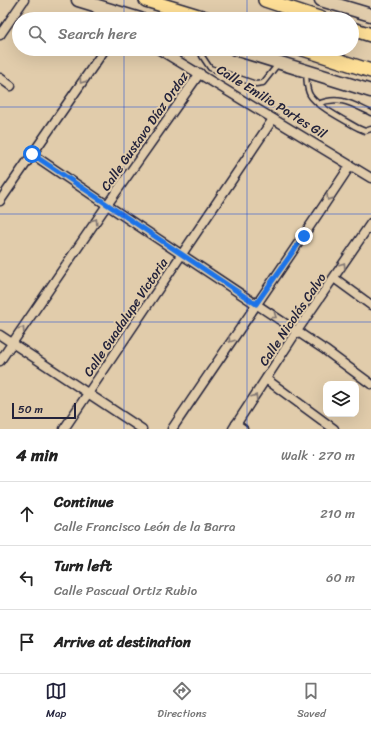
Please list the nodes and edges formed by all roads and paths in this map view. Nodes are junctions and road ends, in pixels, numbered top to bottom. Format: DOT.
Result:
graph roads {
  1 [pos="24,0"];
  2 [pos="78,0"];
  3 [pos="146,0"];
  4 [pos="265,0"];
  5 [pos="321,0"];
  6 [pos="91,4"];
  7 [pos="162,4"];
  8 [pos="16,12"];
  9 [pos="100,12"];
  10 [pos="113,12"];
  11 [pos="171,12"];
  12 [pos="187,12"];
  13 [pos="301,12"];
  14 [pos="371,15"];
  15 [pos="12,18"];
  16 [pos="359,31"];
  17 [pos="0,35"];
  18 [pos="371,35"];
  19 [pos="100,56"];
  20 [pos="170,56"];
  21 [pos="202,56"];
  22 [pos="257,56"];
  23 [pos="325,56"];
  24 [pos="279,63"];
  25 [pos="306,71"];
  26 [pos="371,71"];
  27 [pos="200,73"];
  28 [pos="0,78"];
  29 [pos="12,86"];
  30 [pos="371,91"];
  31 [pos="318,104"];
  32 [pos="371,113"];
  33 [pos="273,119"];
  34 [pos="371,129"];
  35 [pos="32,154"];
  36 [pos="350,166"];
  37 [pos="371,178"];
  38 [pos="0,201"];
  39 [pos="107,205"];
  40 [pos="371,223"];
  41 [pos="182,255"];
  42 [pos="334,278"];
  43 [pos="256,304"];
  44 [pos="371,305"];
  45 [pos="297,331"];
  46 [pos="0,335"];
  47 [pos="12,343"];
  48 [pos="0,361"];
  49 [pos="266,379"];
  50 [pos="371,384"];
  51 [pos="88,393"];
  52 [pos="235,426"];
  53 [pos="64,429"];
  54 [pos="142,429"];
  55 [pos="172,429"];
  56 [pos="243,429"];
  57 [pos="334,429"];
  1 -- 8 [label="street"];
  2 -- 6 [label="street"];
  3 -- 7 [label="main road"];
  4 -- 13 [label="main road"];
  5 -- 14 [label="street"];
  6 -- 9 [label="street"];
  6 -- 10 [label="street"];
  7 -- 11 [label="main road"];
  7 -- 12 [label="main road"];
  15 -- 17 [label="street"];
  16 -- 18 [label="main road"];
  19 -- 35 [label="street, one-way"];
  20 -- 27 [label="street, Calle Emilio Portes Gil"];
  21 -- 24 [label="lane"];
  22 -- 24 [label="street"];
  23 -- 26 [label="main road"];
  24 -- 25 [label="street"];
  25 -- 30 [label="street"];
  25 -- 31 [label="lane"];
  27 -- 33 [label="street, Calle Emilio Portes Gil"];
  27 -- 39 [label="street, Calle Gustavo Díaz Ordaz"];
  28 -- 29 [label="street"];
  31 -- 32 [label="lane"];
  31 -- 34 [label="lane"];
  33 -- 36 [label="street, Calle Emilio Portes Gil"];
  33 -- 41 [label="street, Calle Guadalupe Victoria"];
  35 -- 38 [label="street"];
  35 -- 39 [label="street"];
  36 -- 37 [label="street, Calle Emilio Portes Gil"];
  36 -- 43 [label="street, one-way"];
  39 -- 41 [label="street"];
  47 -- 39 [label="street, Calle Gustavo Díaz Ordaz, one-way"];
  42 -- 40 [label="street, Calle Nicolás Calvo, one-way"];
  41 -- 43 [label="street"];
  41 -- 51 [label="street, Calle Guadalupe Victoria"];
  42 -- 44 [label="street"];
  42 -- 45 [label="street, Calle Nicolás Calvo"];
  43 -- 45 [label="street, one-way"];
  43 -- 55 [label="street, one-way"];
  45 -- 49 [label="street, Calle Nicolás Calvo"];
  45 -- 50 [label="street"];
  46 -- 47 [label="street"];
  47 -- 48 [label="street, Calle Gustavo Díaz Ordaz"];
  47 -- 51 [label="street"];
  52 -- 49 [label="street, Calle Nicolás Calvo, one-way"];
  49 -- 57 [label="street"];
  51 -- 53 [label="street, Calle Guadalupe Victoria"];
  51 -- 54 [label="street"];
  52 -- 56 [label="street"];
}
